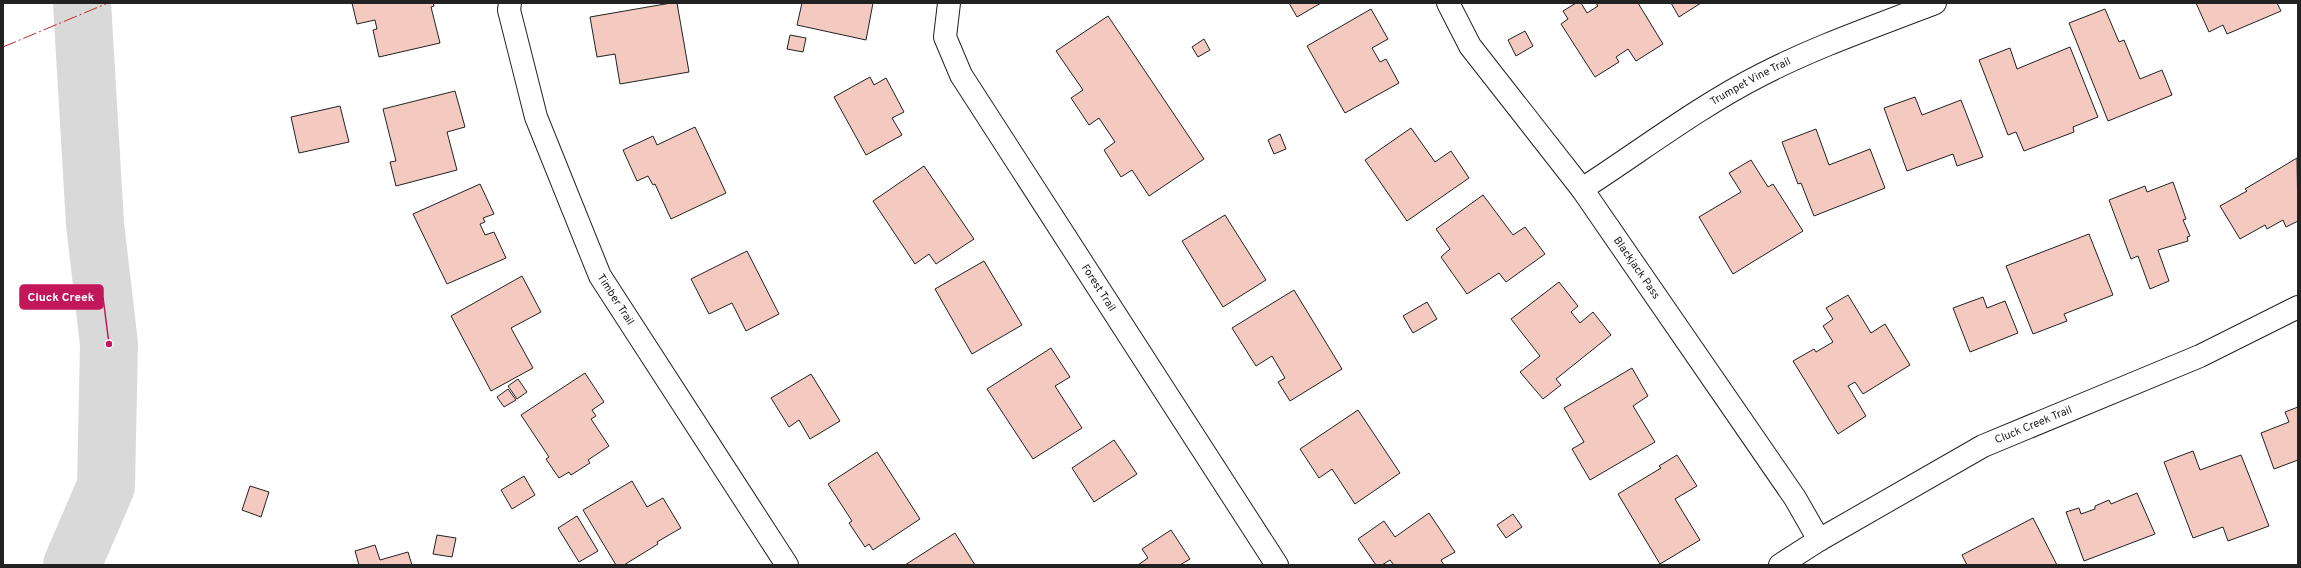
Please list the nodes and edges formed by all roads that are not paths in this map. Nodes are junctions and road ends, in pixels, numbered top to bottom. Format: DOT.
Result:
graph roads {
  1 [pos="510,3"];
  2 [pos="949,3"];
  3 [pos="1448,3"];
  4 [pos="1934,3"];
  5 [pos="1582,189"];
  6 [pos="2298,307"];
  7 [pos="1819,540"];
  8 [pos="787,565"];
  9 [pos="1277,565"];
  10 [pos="1780,565"];
  1 -- 8 [label="street, Timber Trail"];
  2 -- 9 [label="street, Forest Trail"];
  3 -- 5 [label="street, Blackjack Pass"];
  4 -- 5 [label="street, Trumpet Vine Trail"];
  5 -- 7 [label="street, Blackjack Pass"];
  6 -- 7 [label="street, Cluck Creek Trail"];
  7 -- 10 [label="street, Cluck Creek Trail"];
}
